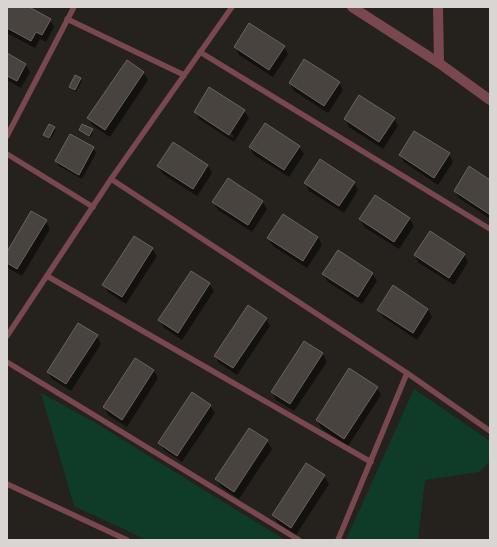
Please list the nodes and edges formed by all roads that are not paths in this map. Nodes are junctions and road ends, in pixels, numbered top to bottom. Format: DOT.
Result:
graph roads {
  1 [pos="74,7"];
  2 [pos="232,7"];
  3 [pos="352,7"];
  4 [pos="438,7"];
  5 [pos="67,19"];
  6 [pos="200,52"];
  7 [pos="439,63"];
  8 [pos="184,76"];
  9 [pos="490,100"];
  10 [pos="7,136"];
  11 [pos="7,154"];
  12 [pos="111,179"];
  13 [pos="93,207"];
  14 [pos="490,229"];
  15 [pos="48,276"];
  16 [pos="7,336"];
  17 [pos="7,362"];
  18 [pos="407,373"];
  19 [pos="490,431"];
  20 [pos="371,462"];
  21 [pos="7,484"];
  22 [pos="127,540"];
  23 [pos="299,540"];
  24 [pos="338,540"];
  1 -- 5 [label="lane"];
  2 -- 6 [label="lane"];
  3 -- 7 [label="street"];
  4 -- 7 [label="street"];
  5 -- 8 [label="lane"];
  5 -- 10 [label="lane"];
  6 -- 8 [label="lane"];
  6 -- 14 [label="lane"];
  7 -- 9 [label="street"];
  8 -- 12 [label="lane"];
  11 -- 13 [label="lane"];
  12 -- 13 [label="lane"];
  12 -- 18 [label="lane"];
  13 -- 15 [label="lane"];
  15 -- 16 [label="lane"];
  15 -- 20 [label="lane"];
  17 -- 23 [label="lane"];
  18 -- 19 [label="lane"];
  18 -- 20 [label="lane"];
  20 -- 24 [label="lane"];
  21 -- 22 [label="lane"];
}
